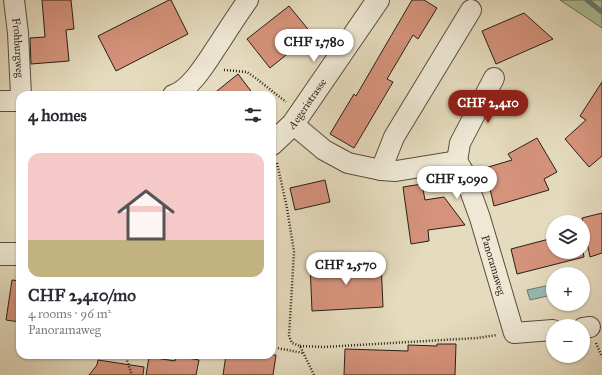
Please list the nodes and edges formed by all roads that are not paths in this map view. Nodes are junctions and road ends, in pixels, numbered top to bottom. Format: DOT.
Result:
graph roads {
  1 [pos="14,0"];
  2 [pos="248,0"];
  3 [pos="378,0"];
  4 [pos="471,10"];
  5 [pos="494,78"];
  6 [pos="21,91"];
  7 [pos="181,91"];
  8 [pos="0,101"];
  9 [pos="16,101"];
  10 [pos="292,115"];
  11 [pos="276,147"];
  12 [pos="456,161"];
  13 [pos="381,170"];
  14 [pos="0,254"];
  15 [pos="16,254"];
  16 [pos="546,331"];
  1 -- 6 [label="street, Frohburgweg"];
  2 -- 7 [label="street"];
  3 -- 10 [label="street, Aegeristrasse"];
  4 -- 13 [label="street"];
  5 -- 12 [label="street"];
  8 -- 9 [label="street"];
  10 -- 11 [label="street, Aegeristrasse"];
  10 -- 13 [label="street"];
  12 -- 13 [label="street"];
  12 -- 16 [label="street, Panoramaweg"];
  14 -- 15 [label="street"];
}
